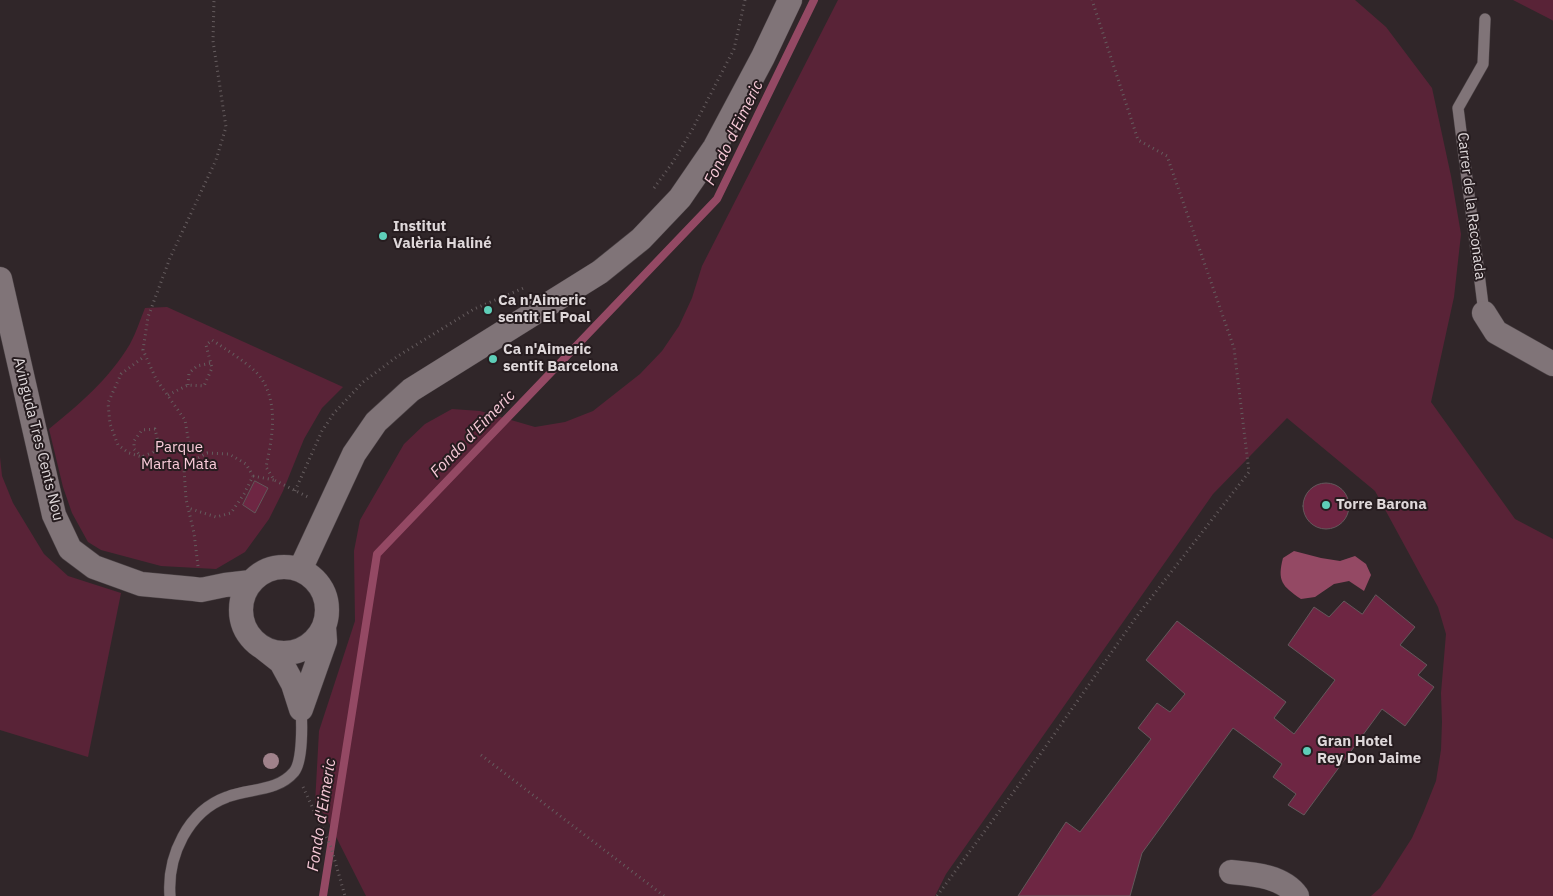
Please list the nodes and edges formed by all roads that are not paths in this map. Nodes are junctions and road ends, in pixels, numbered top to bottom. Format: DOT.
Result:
graph roads {
  1 [pos="790,0"];
  2 [pos="1485,18"];
  3 [pos="0,279"];
  4 [pos="1484,313"];
  5 [pos="1553,364"];
  6 [pos="300,570"];
  7 [pos="251,582"];
  8 [pos="198,589"];
  9 [pos="324,626"];
  10 [pos="252,637"];
  11 [pos="301,709"];
  12 [pos="1231,872"];
  13 [pos="170,896"];
  14 [pos="1297,896"];
  1 -- 6 [label="street"];
  2 -- 4 [label="lane, Carrer de la Raconada"];
  3 -- 8 [label="street, Avinguda Tres Cents Nou"];
  4 -- 5 [label="street, Carrer de la Raconada"];
  6 -- 7 [label="street"];
  6 -- 9 [label="street"];
  7 -- 8 [label="street, Avinguda Tres Cents Nou"];
  7 -- 10 [label="street"];
  8 -- 10 [label="street, Avinguda Tres Cents Nou"];
  9 -- 10 [label="street"];
  9 -- 11 [label="street"];
  10 -- 11 [label="street, Avinguda Tres Cents Nou"];
  11 -- 13 [label="lane"];
  12 -- 14 [label="street"];
}
